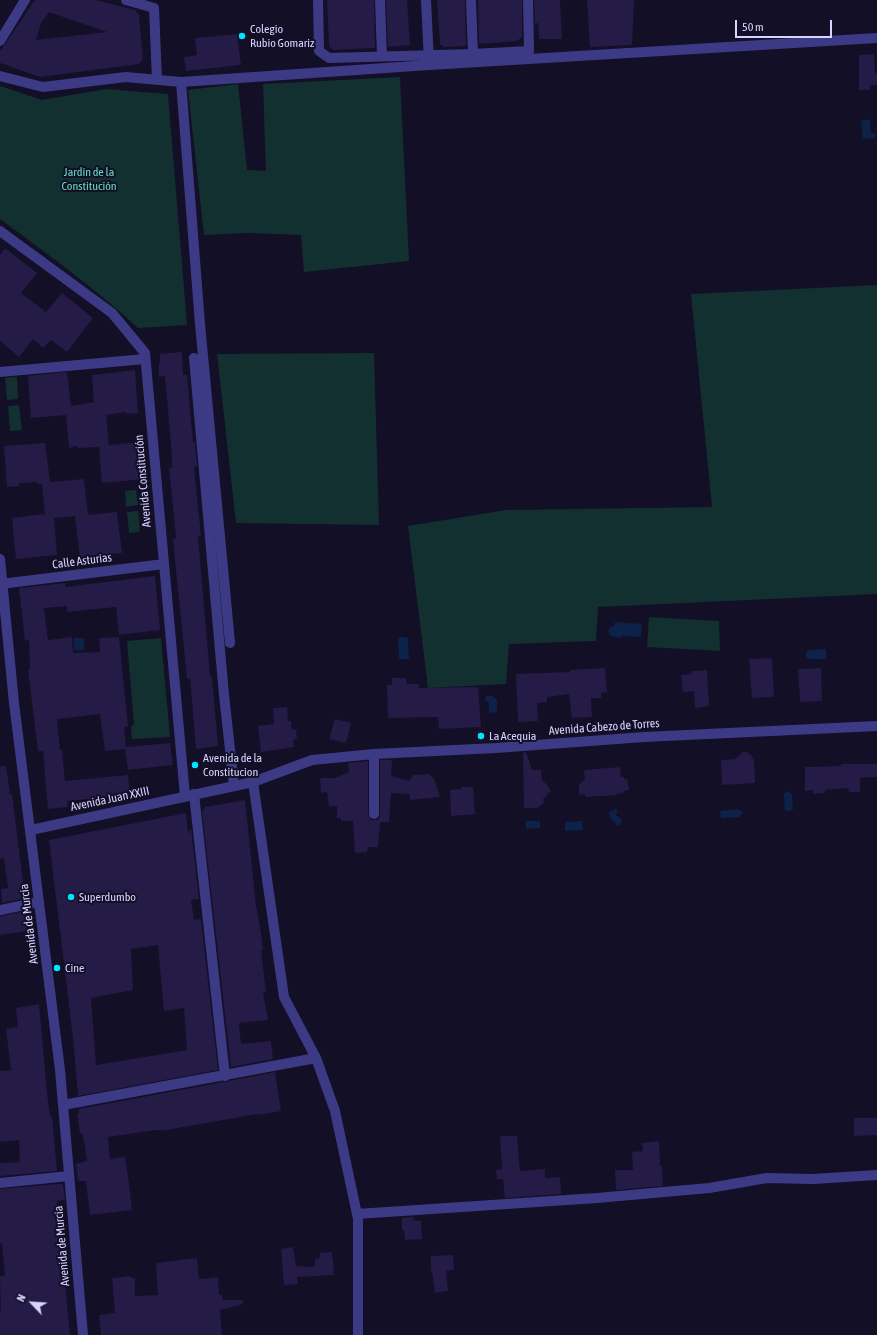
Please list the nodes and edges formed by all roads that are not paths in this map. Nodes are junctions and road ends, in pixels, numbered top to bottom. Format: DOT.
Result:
graph roads {
  1 [pos="25,0"];
  2 [pos="126,0"];
  3 [pos="318,0"];
  4 [pos="380,0"];
  5 [pos="426,0"];
  6 [pos="471,0"];
  7 [pos="528,0"];
  8 [pos="148,3"];
  9 [pos="877,38"];
  10 [pos="0,41"];
  11 [pos="473,54"];
  12 [pos="382,56"];
  13 [pos="429,60"];
  14 [pos="0,76"];
  15 [pos="157,80"];
  16 [pos="181,82"];
  17 [pos="0,231"];
  18 [pos="194,358"];
  19 [pos="145,360"];
  20 [pos="0,372"];
  21 [pos="0,559"];
  22 [pos="164,564"];
  23 [pos="1,584"];
  24 [pos="230,643"];
  25 [pos="877,726"];
  26 [pos="374,754"];
  27 [pos="254,782"];
  28 [pos="234,786"];
  29 [pos="189,795"];
  30 [pos="374,814"];
  31 [pos="31,830"];
  32 [pos="39,902"];
  33 [pos="0,910"];
  34 [pos="316,1058"];
  35 [pos="225,1076"];
  36 [pos="63,1105"];
  37 [pos="877,1175"];
  38 [pos="69,1176"];
  39 [pos="0,1183"];
  40 [pos="357,1214"];
  41 [pos="83,1335"];
  42 [pos="358,1335"];
  1 -- 10 [label="street"];
  2 -- 8 [label="street"];
  3 -- 12 [label="street"];
  4 -- 12 [label="street"];
  5 -- 13 [label="street"];
  6 -- 11 [label="street"];
  7 -- 11 [label="street"];
  8 -- 15 [label="street"];
  9 -- 13 [label="street"];
  11 -- 13 [label="street"];
  12 -- 13 [label="street"];
  13 -- 16 [label="street"];
  14 -- 15 [label="street"];
  15 -- 16 [label="street"];
  16 -- 24 [label="street"];
  17 -- 19 [label="street, Avenida Constitución"];
  18 -- 28 [label="street"];
  19 -- 20 [label="street"];
  19 -- 22 [label="street, Avenida Constitución"];
  21 -- 23 [label="street, Avenida de Murcia"];
  22 -- 23 [label="street, Calle Asturias"];
  22 -- 29 [label="street, Avenida Constitución"];
  23 -- 31 [label="street, Avenida de Murcia"];
  25 -- 26 [label="street, Avenida Cabezo de Torres"];
  26 -- 27 [label="street, Avenida Cabezo de Torres"];
  26 -- 30 [label="street"];
  27 -- 28 [label="street, Avenida Cabezo de Torres"];
  27 -- 34 [label="street"];
  28 -- 29 [label="street, Avenida Cabezo de Torres"];
  29 -- 31 [label="street, Avenida Juan XXIII"];
  29 -- 35 [label="street, Avenida Constitución"];
  31 -- 32 [label="street, Avenida de Murcia"];
  32 -- 33 [label="street"];
  32 -- 36 [label="street, Avenida de Murcia"];
  34 -- 35 [label="street"];
  34 -- 40 [label="street"];
  35 -- 36 [label="street"];
  36 -- 38 [label="street, Avenida de Murcia"];
  37 -- 40 [label="street"];
  38 -- 39 [label="street"];
  38 -- 41 [label="street, Avenida de Murcia"];
  40 -- 42 [label="street"];
}
